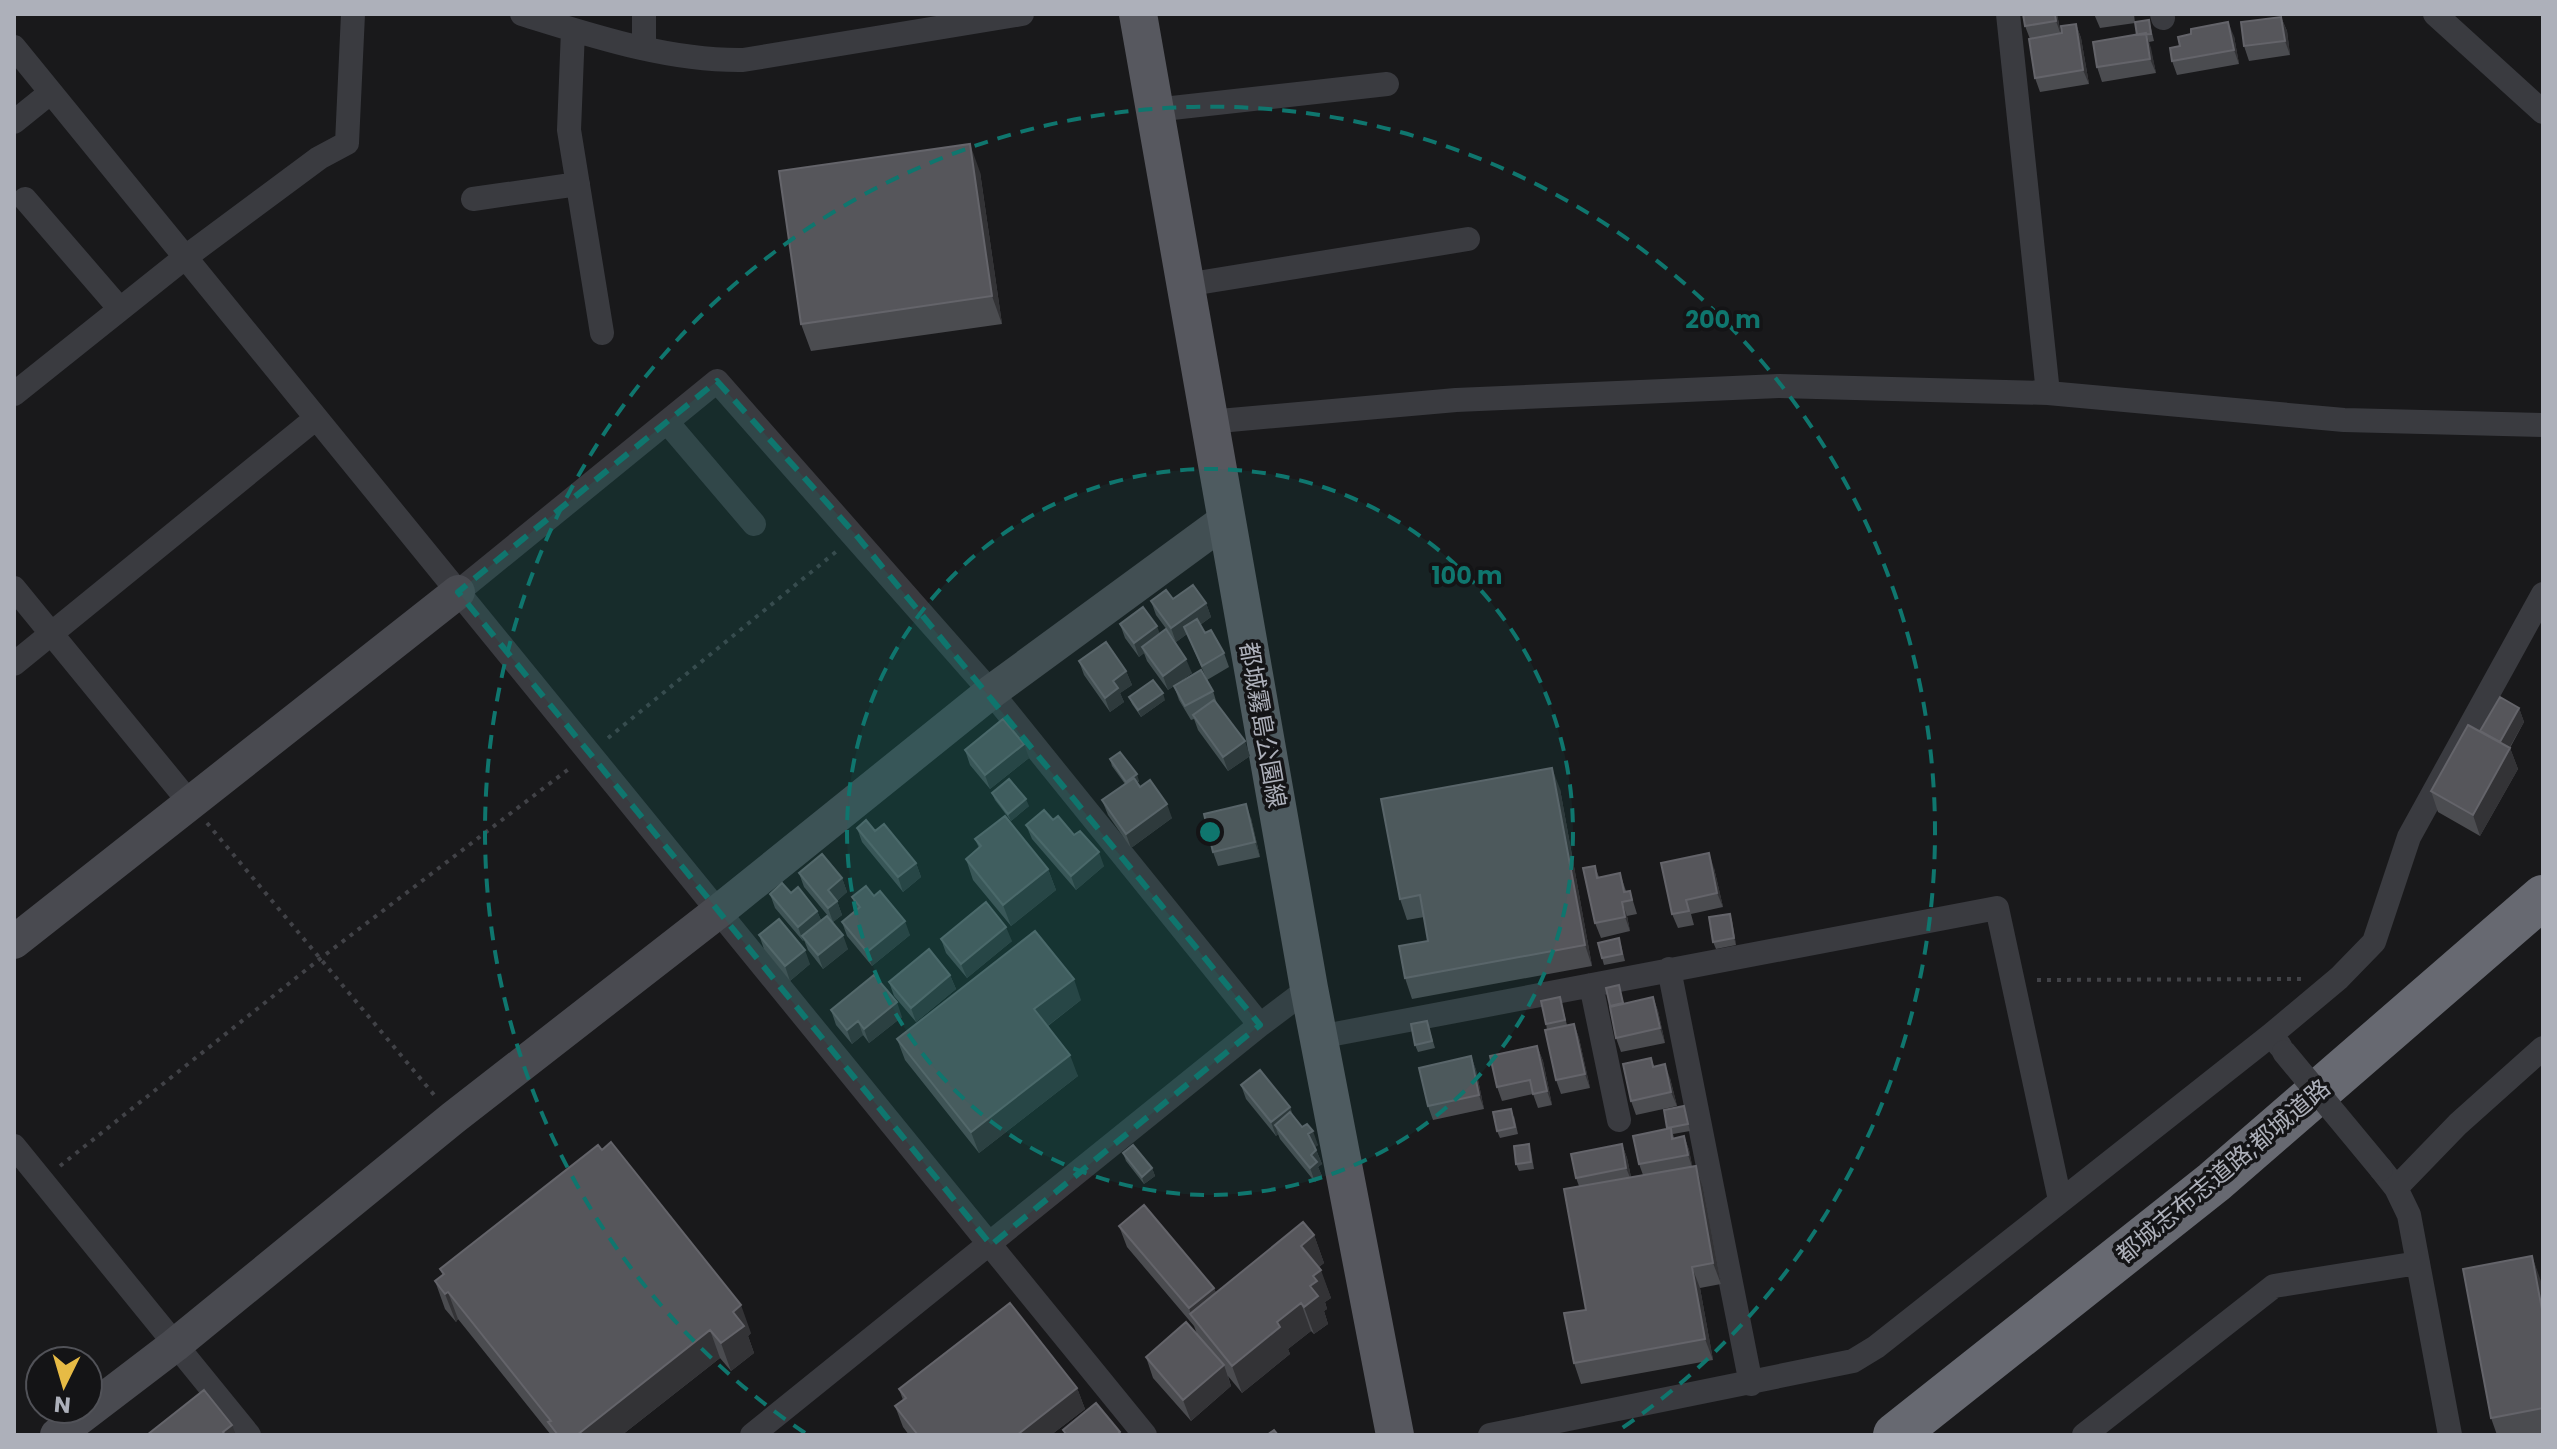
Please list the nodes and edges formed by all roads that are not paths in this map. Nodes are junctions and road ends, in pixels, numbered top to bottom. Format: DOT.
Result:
graph roads {
  1 [pos="353,14"];
  2 [pos="522,14"];
  3 [pos="644,14"];
  4 [pos="1022,14"];
  5 [pos="1138,14"];
  6 [pos="2008,14"];
  7 [pos="2435,14"];
  8 [pos="573,30"];
  9 [pos="14,47"];
  10 [pos="644,47"];
  11 [pos="1387,84"];
  12 [pos="50,93"];
  13 [pos="1154,110"];
  14 [pos="2543,112"];
  15 [pos="14,122"];
  16 [pos="578,184"];
  17 [pos="25,199"];
  18 [pos="473,199"];
  19 [pos="1468,239"];
  20 [pos="183,259"];
  21 [pos="1185,285"];
  22 [pos="120,309"];
  23 [pos="602,333"];
  24 [pos="2048,393"];
  25 [pos="14,394"];
  26 [pos="315,419"];
  27 [pos="667,422"];
  28 [pos="1208,422"];
  29 [pos="2543,425"];
  30 [pos="1227,519"];
  31 [pos="754,524"];
  32 [pos="14,588"];
  33 [pos="458,592"];
  34 [pos="2543,594"];
  35 [pos="52,633"];
  36 [pos="14,664"];
  37 [pos="991,692"];
  38 [pos="190,803"];
  39 [pos="2543,897"];
  40 [pos="719,911"];
  41 [pos="14,942"];
  42 [pos="1669,969"];
  43 [pos="1591,985"];
  44 [pos="1309,988"];
  45 [pos="1260,1025"];
  46 [pos="1319,1037"];
  47 [pos="2278,1044"];
  48 [pos="2543,1048"];
  49 [pos="1619,1120"];
  50 [pos="14,1146"];
  51 [pos="2389,1179"];
  52 [pos="2060,1200"];
  53 [pos="991,1245"];
  54 [pos="2418,1263"];
  55 [pos="175,1345"];
  56 [pos="1751,1384"];
  57 [pos="57,1435"];
  58 [pos="249,1435"];
  59 [pos="752,1435"];
  60 [pos="1145,1435"];
  61 [pos="1395,1435"];
  62 [pos="1490,1435"];
  63 [pos="1895,1435"];
  64 [pos="2084,1435"];
  65 [pos="2450,1435"];
  1 -- 20 [label="street"];
  2 -- 8 [label="street"];
  3 -- 10 [label="street"];
  4 -- 10 [label="street"];
  5 -- 13 [label="main road, 都城霧島公園線"];
  6 -- 24 [label="street"];
  7 -- 14 [label="street"];
  8 -- 10 [label="street"];
  8 -- 16 [label="street"];
  9 -- 12 [label="street"];
  11 -- 13 [label="street"];
  12 -- 15 [label="street"];
  12 -- 20 [label="street"];
  13 -- 21 [label="main road, 都城霧島公園線"];
  16 -- 18 [label="street"];
  16 -- 23 [label="street"];
  17 -- 22 [label="street"];
  19 -- 21 [label="street"];
  20 -- 22 [label="street"];
  20 -- 26 [label="street"];
  21 -- 28 [label="main road, 都城霧島公園線"];
  22 -- 25 [label="street"];
  24 -- 28 [label="street"];
  24 -- 29 [label="street"];
  26 -- 33 [label="street"];
  26 -- 35 [label="street"];
  27 -- 31 [label="street"];
  27 -- 33 [label="street"];
  27 -- 37 [label="street"];
  28 -- 30 [label="main road, 都城霧島公園線"];
  30 -- 37 [label="street"];
  30 -- 44 [label="main road, 都城霧島公園線"];
  32 -- 35 [label="street"];
  33 -- 38 [label="street"];
  33 -- 40 [label="street"];
  34 -- 47 [label="street"];
  35 -- 36 [label="street"];
  35 -- 38 [label="street"];
  37 -- 40 [label="street"];
  37 -- 45 [label="street"];
  38 -- 41 [label="street"];
  39 -- 63 [label="highway, 都城志布志道路;都城道路"];
  40 -- 53 [label="street"];
  40 -- 55 [label="street"];
  42 -- 43 [label="street"];
  42 -- 52 [label="street"];
  42 -- 56 [label="street"];
  43 -- 46 [label="street"];
  43 -- 49 [label="street"];
  44 -- 45 [label="street"];
  44 -- 46 [label="main road, 都城霧島公園線"];
  45 -- 53 [label="street"];
  46 -- 61 [label="main road, 都城霧島公園線"];
  47 -- 51 [label="street, bridge"];
  47 -- 52 [label="street"];
  48 -- 51 [label="street"];
  50 -- 55 [label="street"];
  51 -- 54 [label="street"];
  52 -- 56 [label="street"];
  53 -- 59 [label="street"];
  53 -- 60 [label="street"];
  54 -- 64 [label="street"];
  54 -- 65 [label="street"];
  55 -- 57 [label="street"];
  55 -- 58 [label="street"];
  56 -- 62 [label="street"];
}
